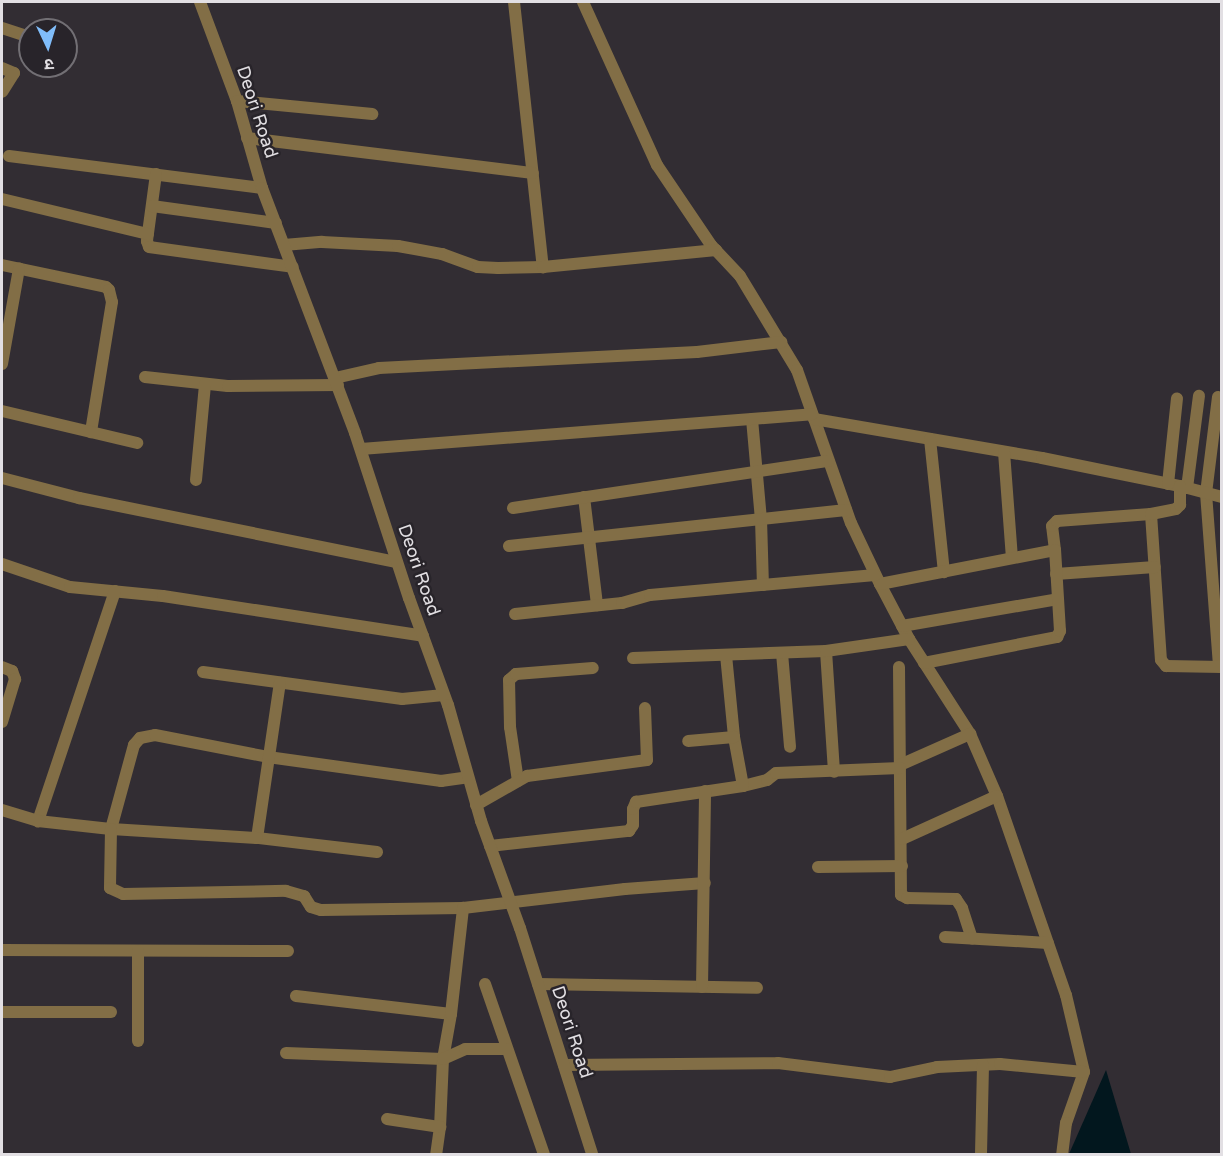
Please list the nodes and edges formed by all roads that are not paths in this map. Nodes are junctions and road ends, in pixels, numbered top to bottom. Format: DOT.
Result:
graph roads {
  1 [pos="200,2"];
  2 [pos="514,2"];
  3 [pos="583,2"];
  4 [pos="2,28"];
  5 [pos="18,33"];
  6 [pos="2,68"];
  7 [pos="2,92"];
  8 [pos="237,101"];
  9 [pos="372,114"];
  10 [pos="248,138"];
  11 [pos="9,156"];
  12 [pos="533,173"];
  13 [pos="156,174"];
  14 [pos="262,189"];
  15 [pos="2,199"];
  16 [pos="152,206"];
  17 [pos="276,223"];
  18 [pos="148,234"];
  19 [pos="284,244"];
  20 [pos="716,250"];
  21 [pos="2,265"];
  22 [pos="293,267"];
  23 [pos="543,267"];
  24 [pos="19,269"];
  25 [pos="781,342"];
  26 [pos="2,364"];
  27 [pos="145,377"];
  28 [pos="337,382"];
  29 [pos="205,384"];
  30 [pos="1199,396"];
  31 [pos="1218,397"];
  32 [pos="1177,399"];
  33 [pos="2,411"];
  34 [pos="813,416"];
  35 [pos="752,419"];
  36 [pos="91,432"];
  37 [pos="930,439"];
  38 [pos="137,443"];
  39 [pos="360,449"];
  40 [pos="1004,452"];
  41 [pos="829,461"];
  42 [pos="757,472"];
  43 [pos="2,478"];
  44 [pos="196,480"];
  45 [pos="1179,486"];
  46 [pos="1206,493"];
  47 [pos="584,497"];
  48 [pos="1221,497"];
  49 [pos="513,508"];
  50 [pos="846,510"];
  51 [pos="1151,514"];
  52 [pos="761,519"];
  53 [pos="589,537"];
  54 [pos="509,546"];
  55 [pos="1055,550"];
  56 [pos="1012,558"];
  57 [pos="397,562"];
  58 [pos="2,564"];
  59 [pos="1155,567"];
  60 [pos="944,572"];
  61 [pos="1056,574"];
  62 [pos="877,580"];
  63 [pos="763,585"];
  64 [pos="115,591"];
  65 [pos="1058,599"];
  66 [pos="597,605"];
  67 [pos="515,614"];
  68 [pos="1219,620"];
  69 [pos="902,626"];
  70 [pos="423,636"];
  71 [pos="909,639"];
  72 [pos="826,651"];
  73 [pos="782,653"];
  74 [pos="726,655"];
  75 [pos="633,658"];
  76 [pos="924,663"];
  77 [pos="2,667"];
  78 [pos="899,667"];
  79 [pos="1220,667"];
  80 [pos="593,668"];
  81 [pos="204,672"];
  82 [pos="280,683"];
  83 [pos="444,695"];
  84 [pos="645,708"];
  85 [pos="2,722"];
  86 [pos="970,734"];
  87 [pos="734,736"];
  88 [pos="688,741"];
  89 [pos="790,747"];
  90 [pos="268,757"];
  91 [pos="900,766"];
  92 [pos="834,772"];
  93 [pos="468,777"];
  94 [pos="518,781"];
  95 [pos="742,786"];
  96 [pos="705,792"];
  97 [pos="998,796"];
  98 [pos="476,805"];
  99 [pos="2,810"];
  100 [pos="38,821"];
  101 [pos="111,829"];
  102 [pos="257,838"];
  103 [pos="902,839"];
  104 [pos="490,846"];
  105 [pos="377,852"];
  106 [pos="902,866"];
  107 [pos="818,867"];
  108 [pos="705,883"];
  109 [pos="509,902"];
  110 [pos="463,908"];
  111 [pos="945,937"];
  112 [pos="972,938"];
  113 [pos="1048,943"];
  114 [pos="2,950"];
  115 [pos="138,951"];
  116 [pos="288,951"];
  117 [pos="2,955"];
  118 [pos="485,984"];
  119 [pos="538,984"];
  120 [pos="702,987"];
  121 [pos="757,988"];
  122 [pos="296,996"];
  123 [pos="2,1012"];
  124 [pos="111,1012"];
  125 [pos="452,1014"];
  126 [pos="138,1041"];
  127 [pos="506,1049"];
  128 [pos="286,1053"];
  129 [pos="442,1059"];
  130 [pos="564,1065"];
  131 [pos="983,1065"];
  132 [pos="1084,1072"];
  133 [pos="387,1119"];
  134 [pos="440,1127"];
  135 [pos="436,1155"];
  136 [pos="544,1155"];
  137 [pos="592,1155"];
  138 [pos="981,1155"];
  139 [pos="1062,1155"];
  1 -- 8 [label="street, Deori Road"];
  2 -- 12 [label="street"];
  3 -- 20 [label="street"];
  4 -- 5 [label="street"];
  6 -- 7 [label="street"];
  8 -- 9 [label="street"];
  8 -- 10 [label="street, Deori Road"];
  10 -- 12 [label="street"];
  10 -- 14 [label="street, Deori Road"];
  11 -- 13 [label="street"];
  12 -- 23 [label="street"];
  13 -- 14 [label="street"];
  13 -- 16 [label="street"];
  14 -- 17 [label="street, Deori Road"];
  15 -- 18 [label="street"];
  16 -- 17 [label="street"];
  16 -- 18 [label="street"];
  17 -- 19 [label="street, Deori Road"];
  18 -- 22 [label="street"];
  19 -- 22 [label="street, Deori Road"];
  19 -- 23 [label="street"];
  20 -- 23 [label="street"];
  20 -- 25 [label="street"];
  21 -- 24 [label="street"];
  22 -- 28 [label="street, Deori Road"];
  24 -- 26 [label="street"];
  24 -- 36 [label="street"];
  25 -- 28 [label="street"];
  25 -- 34 [label="street"];
  27 -- 29 [label="street"];
  28 -- 29 [label="street"];
  28 -- 39 [label="street, Deori Road"];
  29 -- 44 [label="street"];
  30 -- 45 [label="street"];
  31 -- 46 [label="street"];
  32 -- 45 [label="street"];
  33 -- 36 [label="street"];
  34 -- 35 [label="street"];
  34 -- 37 [label="street"];
  34 -- 41 [label="street"];
  35 -- 39 [label="street"];
  35 -- 42 [label="street"];
  36 -- 38 [label="street"];
  37 -- 40 [label="street"];
  37 -- 60 [label="street"];
  39 -- 57 [label="street, Deori Road"];
  40 -- 45 [label="street"];
  40 -- 56 [label="street"];
  41 -- 42 [label="street"];
  41 -- 50 [label="street"];
  42 -- 47 [label="street"];
  42 -- 52 [label="street"];
  43 -- 57 [label="street"];
  45 -- 46 [label="street"];
  45 -- 51 [label="street"];
  46 -- 48 [label="street"];
  46 -- 68 [label="street"];
  47 -- 49 [label="street"];
  47 -- 53 [label="street"];
  50 -- 52 [label="street"];
  50 -- 62 [label="street"];
  51 -- 55 [label="street"];
  51 -- 59 [label="street"];
  52 -- 53 [label="street"];
  52 -- 63 [label="street"];
  53 -- 54 [label="street"];
  53 -- 66 [label="street"];
  55 -- 56 [label="street"];
  55 -- 61 [label="street"];
  56 -- 60 [label="street"];
  57 -- 70 [label="street, Deori Road"];
  58 -- 64 [label="street"];
  59 -- 61 [label="street"];
  59 -- 79 [label="street"];
  60 -- 62 [label="street"];
  61 -- 65 [label="street"];
  62 -- 63 [label="street"];
  62 -- 69 [label="street"];
  63 -- 66 [label="street"];
  64 -- 70 [label="street"];
  64 -- 100 [label="street"];
  65 -- 69 [label="street"];
  65 -- 76 [label="street"];
  66 -- 67 [label="street"];
  68 -- 79 [label="street"];
  69 -- 71 [label="street"];
  70 -- 83 [label="street, Deori Road"];
  71 -- 72 [label="street"];
  71 -- 76 [label="street"];
  72 -- 73 [label="street"];
  72 -- 92 [label="street"];
  73 -- 74 [label="street"];
  73 -- 89 [label="street"];
  74 -- 75 [label="street"];
  74 -- 87 [label="street"];
  76 -- 86 [label="street"];
  77 -- 85 [label="street"];
  78 -- 91 [label="street"];
  80 -- 94 [label="street"];
  81 -- 82 [label="street"];
  82 -- 83 [label="street"];
  82 -- 90 [label="street"];
  83 -- 93 [label="street, Deori Road"];
  84 -- 94 [label="street"];
  86 -- 91 [label="street"];
  86 -- 97 [label="street"];
  87 -- 88 [label="street"];
  87 -- 95 [label="street"];
  90 -- 93 [label="street"];
  90 -- 101 [label="street"];
  90 -- 102 [label="street"];
  91 -- 92 [label="street"];
  91 -- 103 [label="street"];
  92 -- 95 [label="street"];
  93 -- 98 [label="street, Deori Road"];
  94 -- 98 [label="street"];
  95 -- 96 [label="street"];
  96 -- 104 [label="street"];
  96 -- 108 [label="street"];
  97 -- 103 [label="street"];
  97 -- 113 [label="street"];
  98 -- 104 [label="street, Deori Road"];
  99 -- 100 [label="street"];
  100 -- 101 [label="street"];
  101 -- 102 [label="street"];
  101 -- 110 [label="street"];
  102 -- 105 [label="street"];
  103 -- 106 [label="street"];
  104 -- 109 [label="street, Deori Road"];
  106 -- 107 [label="street"];
  106 -- 112 [label="street"];
  108 -- 109 [label="street"];
  108 -- 120 [label="street"];
  109 -- 110 [label="street"];
  109 -- 119 [label="street, Deori Road"];
  110 -- 125 [label="street"];
  111 -- 112 [label="street"];
  112 -- 113 [label="street"];
  113 -- 132 [label="street"];
  114 -- 115 [label="street"];
  114 -- 117 [label="street"];
  115 -- 116 [label="street"];
  115 -- 126 [label="street"];
  118 -- 127 [label="street"];
  119 -- 120 [label="street"];
  119 -- 130 [label="street, Deori Road"];
  120 -- 121 [label="street"];
  122 -- 125 [label="street"];
  123 -- 124 [label="street"];
  125 -- 129 [label="street"];
  127 -- 129 [label="street"];
  127 -- 136 [label="street"];
  128 -- 129 [label="street"];
  129 -- 134 [label="street"];
  130 -- 131 [label="street"];
  130 -- 137 [label="street, Deori Road"];
  131 -- 132 [label="street"];
  131 -- 138 [label="street"];
  132 -- 139 [label="street"];
  133 -- 134 [label="street"];
  134 -- 135 [label="street"];
}
